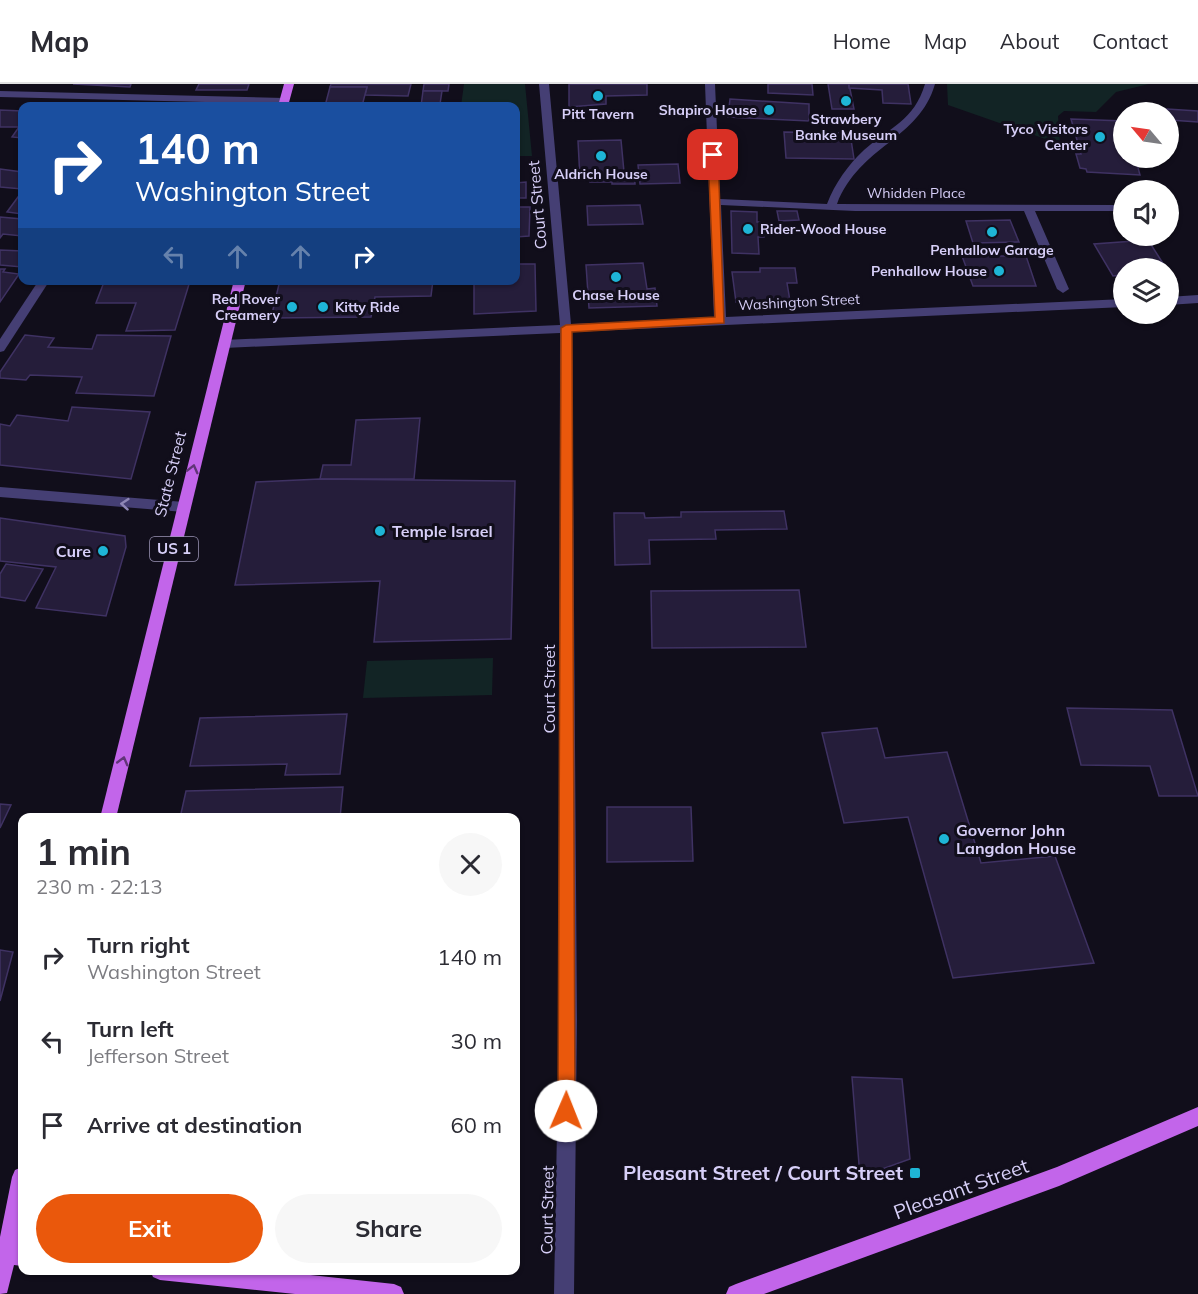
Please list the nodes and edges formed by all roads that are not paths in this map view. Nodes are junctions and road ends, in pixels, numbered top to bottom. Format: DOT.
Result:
graph roads {
  1 [pos="43,84"];
  2 [pos="289,84"];
  3 [pos="544,84"];
  4 [pos="710,84"];
  5 [pos="930,84"];
  6 [pos="0,94"];
  7 [pos="34,97"];
  8 [pos="140,102"];
  9 [pos="284,102"];
  10 [pos="715,202"];
  11 [pos="831,207"];
  12 [pos="1028,208"];
  13 [pos="1113,208"];
  14 [pos="42,285"];
  15 [pos="239,285"];
  16 [pos="1063,289"];
  17 [pos="1198,299"];
  18 [pos="1179,300"];
  19 [pos="1113,303"];
  20 [pos="720,320"];
  21 [pos="566,328"];
  22 [pos="224,344"];
  23 [pos="0,348"];
  24 [pos="0,492"];
  25 [pos="184,507"];
  26 [pos="109,813"];
  27 [pos="1198,1116"];
  28 [pos="18,1204"];
  29 [pos="10,1255"];
  30 [pos="209,1275"];
  31 [pos="0,1286"];
  32 [pos="394,1294"];
  33 [pos="564,1294"];
  34 [pos="736,1294"];
  1 -- 7 [label="street"];
  2 -- 9 [label="main road"];
  3 -- 21 [label="street, Court Street"];
  4 -- 10 [label="street"];
  5 -- 11 [label="street"];
  6 -- 7 [label="street"];
  7 -- 8 [label="street"];
  10 -- 11 [label="street, Whidden Place"];
  10 -- 20 [label="street"];
  11 -- 12 [label="street, Whidden Place"];
  12 -- 13 [label="street, Whidden Place"];
  12 -- 16 [label="street"];
  14 -- 23 [label="street"];
  15 -- 22 [label="main road, State Street / US 1"];
  17 -- 18 [label="street"];
  19 -- 20 [label="street, Washington Street"];
  20 -- 21 [label="street, Washington Street"];
  21 -- 22 [label="street, Washington Street"];
  21 -- 33 [label="street, Court Street"];
  25 -- 22 [label="main road, State Street / US 1, one-way"];
  25 -- 24 [label="street, one-way"];
  26 -- 25 [label="main road, State Street / US 1, one-way"];
  27 -- 34 [label="main road, Pleasant Street"];
  28 -- 29 [label="main road"];
  29 -- 31 [label="main road"];
  30 -- 32 [label="main road"];
}
